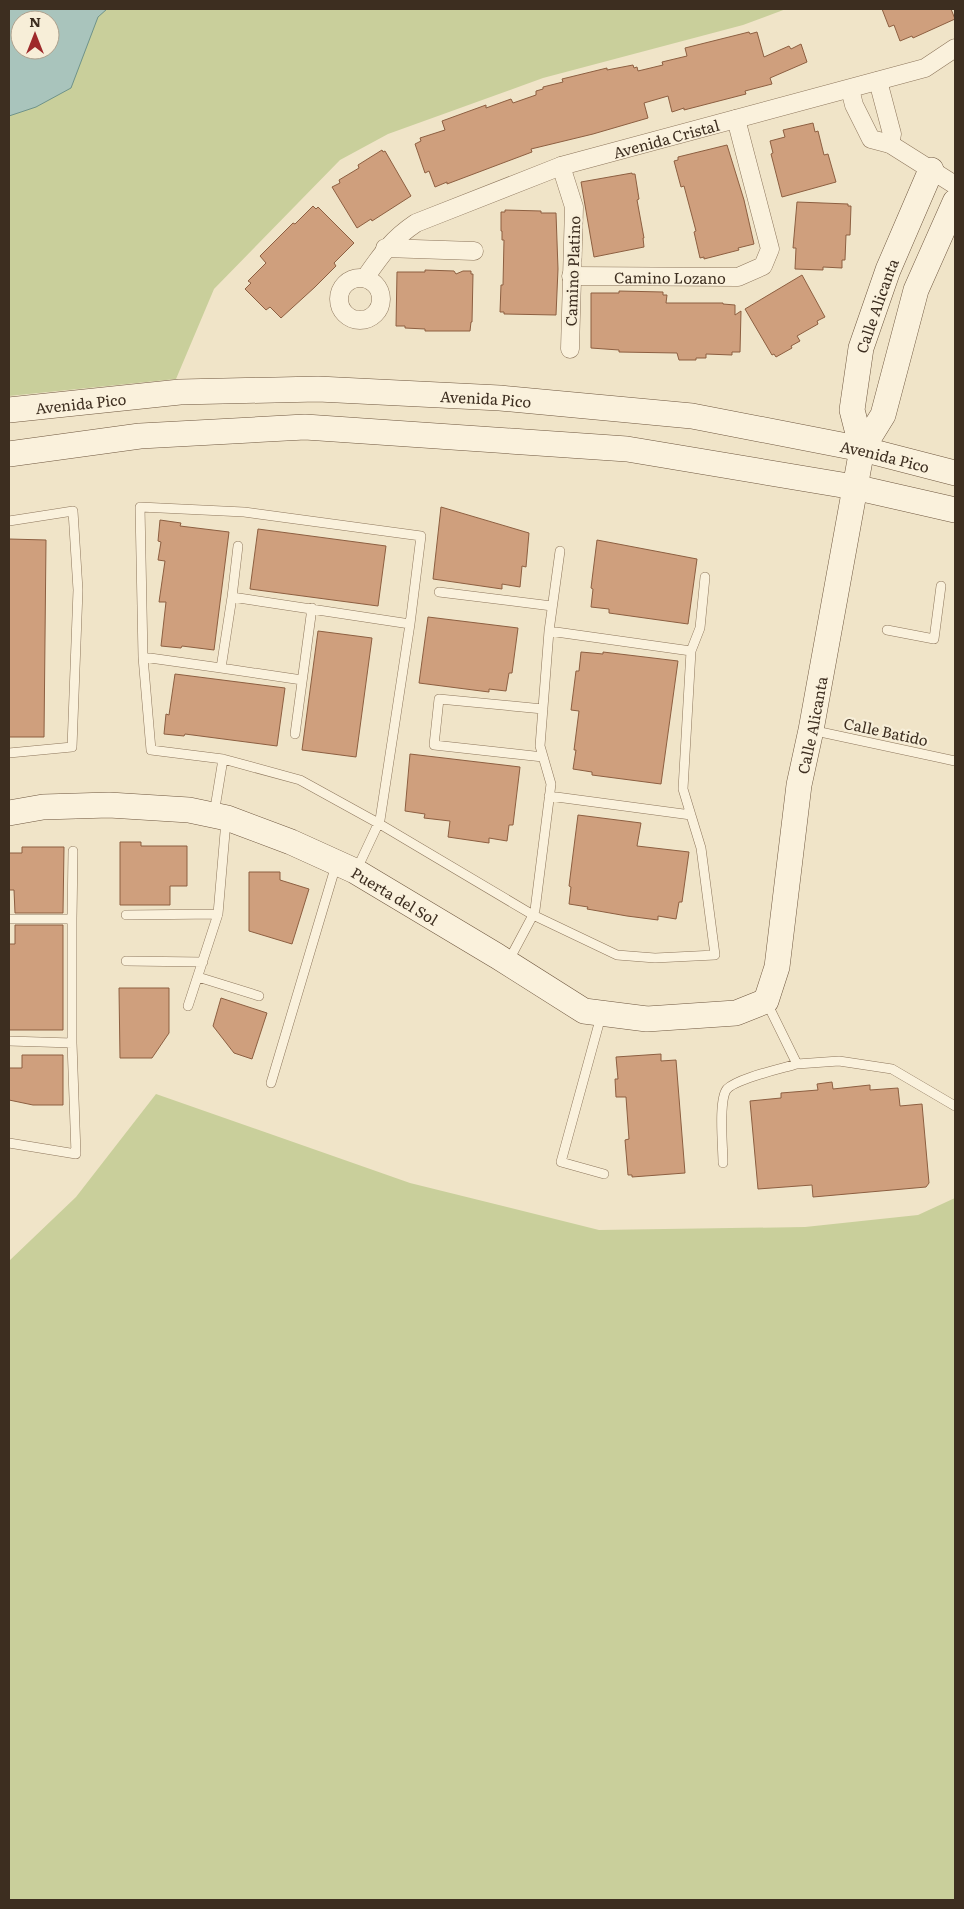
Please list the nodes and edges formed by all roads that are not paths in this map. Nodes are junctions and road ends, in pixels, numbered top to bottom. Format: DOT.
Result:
graph roads {
  1 [pos="955,48"];
  2 [pos="878,81"];
  3 [pos="850,89"];
  4 [pos="736,119"];
  5 [pos="890,144"];
  6 [pos="562,166"];
  7 [pos="931,170"];
  8 [pos="955,185"];
  9 [pos="955,202"];
  10 [pos="385,248"];
  11 [pos="474,251"];
  12 [pos="571,276"];
  13 [pos="365,278"];
  14 [pos="570,348"];
  15 [pos="9,410"];
  16 [pos="862,449"];
  17 [pos="9,454"];
  18 [pos="955,473"];
  19 [pos="854,487"];
  20 [pos="955,510"];
  21 [pos="9,521"];
  22 [pos="238,546"];
  23 [pos="560,551"];
  24 [pos="705,577"];
  25 [pos="941,586"];
  26 [pos="439,592"];
  27 [pos="232,597"];
  28 [pos="552,606"];
  29 [pos="312,608"];
  30 [pos="410,624"];
  31 [pos="887,630"];
  32 [pos="549,631"];
  33 [pos="691,651"];
  34 [pos="143,657"];
  35 [pos="221,668"];
  36 [pos="302,680"];
  37 [pos="543,709"];
  38 [pos="811,730"];
  39 [pos="295,734"];
  40 [pos="9,753"];
  41 [pos="544,758"];
  42 [pos="223,759"];
  43 [pos="955,761"];
  44 [pos="549,796"];
  45 [pos="9,813"];
  46 [pos="691,815"];
  47 [pos="220,816"];
  48 [pos="378,823"];
  49 [pos="73,851"];
  50 [pos="346,867"];
  51 [pos="218,914"];
  52 [pos="126,915"];
  53 [pos="533,915"];
  54 [pos="9,919"];
  55 [pos="72,919"];
  56 [pos="126,961"];
  57 [pos="203,962"];
  58 [pos="508,962"];
  59 [pos="198,977"];
  60 [pos="260,996"];
  61 [pos="766,1001"];
  62 [pos="188,1006"];
  63 [pos="601,1013"];
  64 [pos="9,1041"];
  65 [pos="72,1043"];
  66 [pos="797,1064"];
  67 [pos="271,1083"];
  68 [pos="955,1106"];
  69 [pos="9,1143"];
  70 [pos="724,1162"];
  71 [pos="604,1174"];
  1 -- 2 [label="street, Avenida Cristal"];
  2 -- 3 [label="street, Avenida Cristal"];
  2 -- 5 [label="street"];
  3 -- 4 [label="street, Avenida Cristal"];
  3 -- 5 [label="street"];
  4 -- 6 [label="street, Avenida Cristal"];
  4 -- 12 [label="street, Camino Lozano"];
  5 -- 7 [label="street"];
  6 -- 10 [label="street, Avenida Cristal"];
  6 -- 12 [label="street, Camino Platino"];
  7 -- 8 [label="street"];
  7 -- 16 [label="street, Calle Alicanta"];
  9 -- 16 [label="street, Calle Alicanta"];
  10 -- 11 [label="street"];
  10 -- 13 [label="street, Avenida Cristal"];
  12 -- 14 [label="street, Camino Platino"];
  15 -- 16 [label="street, Avenida Pico"];
  16 -- 18 [label="street, Avenida Pico"];
  16 -- 19 [label="street, Calle Alicanta"];
  17 -- 19 [label="street"];
  19 -- 20 [label="street"];
  19 -- 38 [label="street, Calle Alicanta"];
  21 -- 40 [label="lane"];
  22 -- 27 [label="lane"];
  23 -- 28 [label="lane"];
  24 -- 33 [label="lane"];
  25 -- 31 [label="lane"];
  26 -- 28 [label="lane"];
  27 -- 29 [label="lane"];
  27 -- 35 [label="lane"];
  28 -- 32 [label="lane"];
  29 -- 30 [label="lane"];
  29 -- 36 [label="lane"];
  30 -- 34 [label="lane"];
  30 -- 48 [label="lane"];
  32 -- 33 [label="lane"];
  32 -- 37 [label="lane"];
  33 -- 46 [label="lane"];
  34 -- 35 [label="lane"];
  34 -- 42 [label="lane"];
  35 -- 36 [label="lane"];
  36 -- 39 [label="lane"];
  37 -- 41 [label="lane"];
  37 -- 41 [label="lane"];
  38 -- 43 [label="lane, Calle Batido"];
  38 -- 61 [label="street, Calle Alicanta"];
  41 -- 44 [label="lane"];
  42 -- 47 [label="lane"];
  42 -- 48 [label="lane"];
  44 -- 46 [label="lane"];
  44 -- 53 [label="lane"];
  45 -- 47 [label="street, Puerta del Sol"];
  46 -- 53 [label="lane"];
  47 -- 50 [label="street, Puerta del Sol"];
  47 -- 51 [label="lane"];
  48 -- 50 [label="lane"];
  48 -- 53 [label="lane"];
  49 -- 55 [label="lane"];
  50 -- 58 [label="street, Puerta del Sol"];
  50 -- 67 [label="lane"];
  51 -- 52 [label="lane"];
  51 -- 57 [label="lane"];
  53 -- 58 [label="lane"];
  54 -- 55 [label="lane"];
  55 -- 65 [label="lane"];
  56 -- 57 [label="lane"];
  57 -- 59 [label="lane"];
  58 -- 63 [label="street, Puerta del Sol"];
  59 -- 60 [label="lane"];
  59 -- 62 [label="lane"];
  61 -- 63 [label="street, Puerta del Sol"];
  61 -- 66 [label="lane"];
  63 -- 71 [label="lane"];
  64 -- 65 [label="lane"];
  65 -- 69 [label="lane"];
  66 -- 68 [label="lane"];
  66 -- 70 [label="lane"];
}
